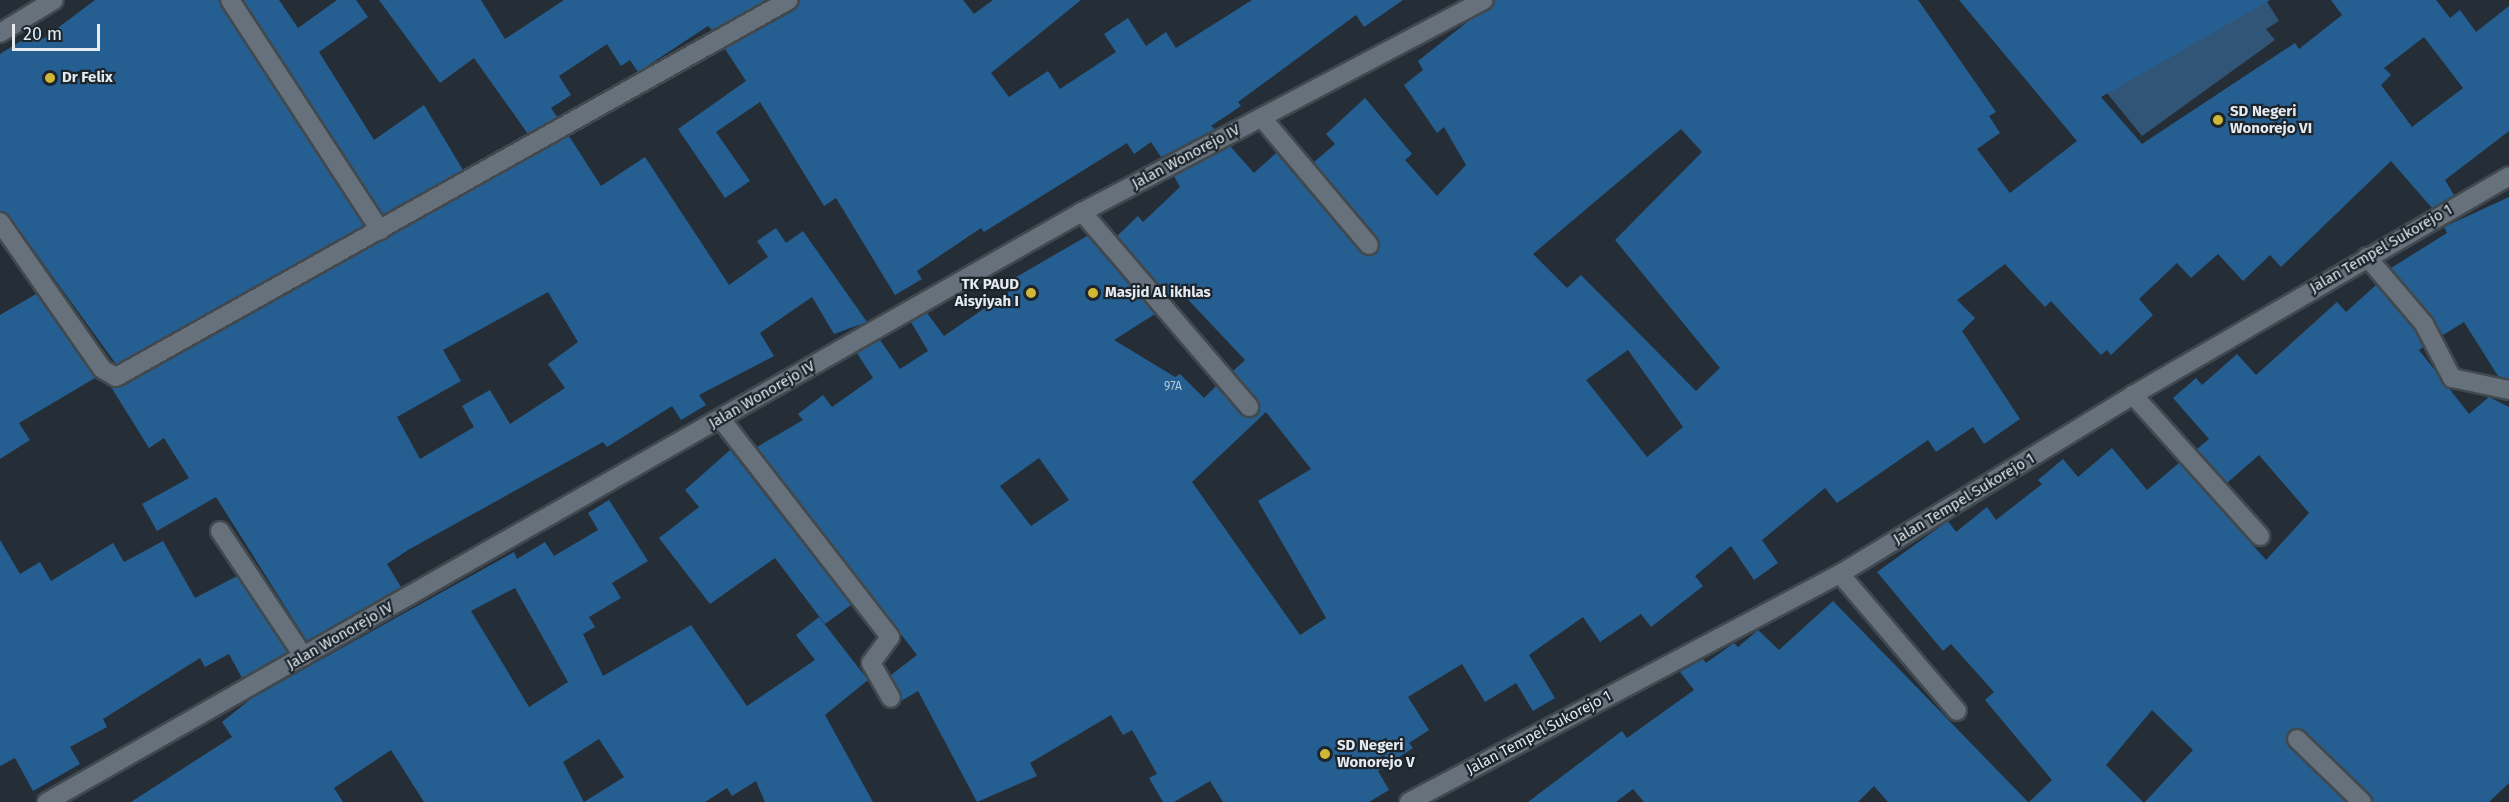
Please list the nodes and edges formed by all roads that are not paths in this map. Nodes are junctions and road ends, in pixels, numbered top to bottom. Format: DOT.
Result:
graph roads {
  1 [pos="54,0"];
  2 [pos="230,0"];
  3 [pos="789,0"];
  4 [pos="1484,0"];
  5 [pos="0,33"];
  6 [pos="1262,118"];
  7 [pos="2509,176"];
  8 [pos="1082,212"];
  9 [pos="0,222"];
  10 [pos="380,230"];
  11 [pos="1369,245"];
  12 [pos="2367,257"];
  13 [pos="2509,390"];
  14 [pos="2133,395"];
  15 [pos="1249,407"];
  16 [pos="721,419"];
  17 [pos="220,531"];
  18 [pos="2260,536"];
  19 [pos="1840,574"];
  20 [pos="304,657"];
  21 [pos="891,698"];
  22 [pos="1957,711"];
  23 [pos="2297,739"];
  24 [pos="1420,799"];
  25 [pos="47,802"];
  26 [pos="2362,802"];
  1 -- 5 [label="street"];
  2 -- 10 [label="street"];
  3 -- 10 [label="street"];
  4 -- 6 [label="street, Jalan Wonorejo IV"];
  6 -- 8 [label="street, Jalan Wonorejo IV"];
  6 -- 11 [label="street"];
  7 -- 12 [label="street, Jalan Tempel Sukorejo 1"];
  8 -- 15 [label="street"];
  8 -- 16 [label="street, Jalan Wonorejo IV"];
  9 -- 10 [label="street"];
  12 -- 13 [label="street"];
  12 -- 14 [label="street, Jalan Tempel Sukorejo 1"];
  14 -- 18 [label="street"];
  14 -- 19 [label="street, Jalan Tempel Sukorejo 1"];
  16 -- 20 [label="street, Jalan Wonorejo IV"];
  16 -- 21 [label="street"];
  17 -- 20 [label="street"];
  19 -- 22 [label="street"];
  19 -- 24 [label="street, Jalan Tempel Sukorejo 1"];
  20 -- 25 [label="street, Jalan Wonorejo IV"];
  23 -- 26 [label="street"];
}
